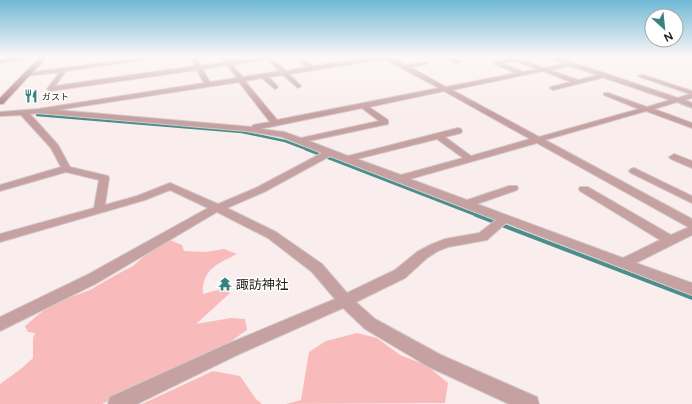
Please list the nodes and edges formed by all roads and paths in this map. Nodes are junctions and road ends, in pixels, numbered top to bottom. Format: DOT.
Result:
graph roads {
  1 [pos="25,76"];
  2 [pos="60,76"];
  3 [pos="92,76"];
  4 [pos="102,76"];
  5 [pos="168,76"];
  6 [pos="181,76"];
  7 [pos="203,76"];
  8 [pos="239,76"];
  9 [pos="264,76"];
  10 [pos="287,76"];
  11 [pos="420,76"];
  12 [pos="515,76"];
  13 [pos="560,76"];
  14 [pos="605,76"];
  15 [pos="641,76"];
  16 [pos="134,77"];
  17 [pos="599,77"];
  18 [pos="241,79"];
  19 [pos="170,81"];
  20 [pos="577,82"];
  21 [pos="657,82"];
  22 [pos="208,85"];
  23 [pos="298,86"];
  24 [pos="128,87"];
  25 [pos="275,87"];
  26 [pos="637,87"];
  27 [pos="552,88"];
  28 [pos="445,90"];
  29 [pos="606,94"];
  30 [pos="692,95"];
  31 [pos="677,100"];
  32 [pos="0,102"];
  33 [pos="692,105"];
  34 [pos="364,106"];
  35 [pos="646,109"];
  36 [pos="38,111"];
  37 [pos="23,112"];
  38 [pos="0,114"];
  39 [pos="275,123"];
  40 [pos="692,126"];
  41 [pos="246,129"];
  42 [pos="458,131"];
  43 [pos="270,132"];
  44 [pos="438,136"];
  45 [pos="537,140"];
  46 [pos="300,141"];
  47 [pos="326,155"];
  48 [pos="674,157"];
  49 [pos="347,159"];
  50 [pos="470,159"];
  51 [pos="692,165"];
  52 [pos="66,169"];
  53 [pos="634,171"];
  54 [pos="399,179"];
  55 [pos="0,188"];
  56 [pos="513,188"];
  57 [pos="584,189"];
  58 [pos="692,200"];
  59 [pos="465,204"];
  60 [pos="216,208"];
  61 [pos="99,209"];
  62 [pos="500,222"];
  63 [pos="692,224"];
  64 [pos="692,230"];
  65 [pos="0,238"];
  66 [pos="671,241"];
  67 [pos="624,263"];
  68 [pos="692,289"];
  69 [pos="345,302"];
  70 [pos="0,324"];
  71 [pos="117,404"];
  72 [pos="530,404"];
  1 -- 32 [label="main road"];
  2 -- 3 [label="street"];
  4 -- 24 [label="street"];
  5 -- 19 [label="street"];
  6 -- 19 [label="street"];
  7 -- 22 [label="street"];
  8 -- 18 [label="street"];
  9 -- 18 [label="street"];
  9 -- 25 [label="street"];
  10 -- 23 [label="street"];
  11 -- 28 [label="street"];
  12 -- 28 [label="street"];
  13 -- 20 [label="street"];
  14 -- 26 [label="street"];
  15 -- 21 [label="street"];
  16 -- 19 [label="street"];
  16 -- 24 [label="street"];
  17 -- 20 [label="street"];
  18 -- 22 [label="street"];
  18 -- 39 [label="street"];
  19 -- 22 [label="street"];
  19 -- 24 [label="street"];
  20 -- 27 [label="street"];
  21 -- 26 [label="street"];
  21 -- 30 [label="street"];
  24 -- 36 [label="street"];
  26 -- 31 [label="street"];
  28 -- 34 [label="street"];
  28 -- 45 [label="street"];
  29 -- 35 [label="street"];
  30 -- 31 [label="street"];
  31 -- 33 [label="street"];
  31 -- 35 [label="street"];
  34 -- 39 [label="street"];
  34 -- 46 [label="street"];
  35 -- 40 [label="street"];
  35 -- 45 [label="street"];
  36 -- 37 [label="street"];
  36 -- 41 [label="street"];
  37 -- 38 [label="street"];
  37 -- 52 [label="street"];
  39 -- 41 [label="street"];
  39 -- 43 [label="street"];
  41 -- 43 [label="street"];
  42 -- 44 [label="street"];
  43 -- 46 [label="street"];
  44 -- 49 [label="street"];
  44 -- 50 [label="street"];
  45 -- 50 [label="street"];
  45 -- 63 [label="street"];
  46 -- 47 [label="street"];
  47 -- 49 [label="street"];
  47 -- 60 [label="street"];
  48 -- 51 [label="street"];
  49 -- 54 [label="street"];
  50 -- 54 [label="street"];
  52 -- 55 [label="street"];
  52 -- 61 [label="street"];
  53 -- 58 [label="street"];
  54 -- 59 [label="street"];
  56 -- 59 [label="street"];
  57 -- 66 [label="street"];
  59 -- 62 [label="street"];
  60 -- 61 [label="street"];
  60 -- 69 [label="street"];
  60 -- 70 [label="street"];
  61 -- 65 [label="street"];
  62 -- 67 [label="street"];
  62 -- 69 [label="street"];
  64 -- 66 [label="street"];
  66 -- 67 [label="street"];
  67 -- 68 [label="street"];
  69 -- 71 [label="street"];
  69 -- 72 [label="street"];
}
